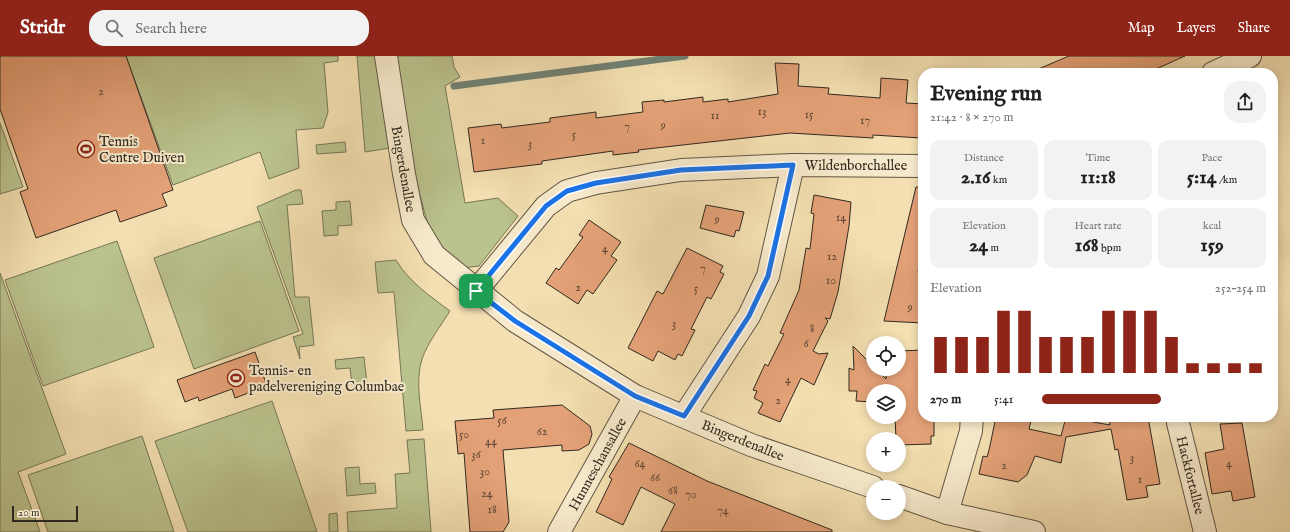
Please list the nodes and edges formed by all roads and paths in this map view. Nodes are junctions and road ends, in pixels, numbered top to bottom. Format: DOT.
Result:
graph roads {
  1 [pos="386,56"];
  2 [pos="1250,56"];
  3 [pos="1224,68"];
  4 [pos="793,165"];
  5 [pos="918,166"];
  6 [pos="476,291"];
  7 [pos="635,396"];
  8 [pos="684,416"];
  9 [pos="972,422"];
  10 [pos="1178,422"];
  11 [pos="866,485"];
  12 [pos="906,498"];
  13 [pos="947,513"];
  14 [pos="559,532"];
  15 [pos="1034,532"];
  16 [pos="1205,532"];
  1 -- 6 [label="street, Bingerdenallee"];
  2 -- 3 [label="street"];
  4 -- 5 [label="street, Wildenborchallee"];
  4 -- 6 [label="street, Wildenborchallee"];
  4 -- 8 [label="street"];
  6 -- 7 [label="street, Bingerdenallee"];
  7 -- 8 [label="street, Bingerdenallee"];
  7 -- 14 [label="street, Hunneschansallee"];
  8 -- 11 [label="street, Bingerdenallee"];
  9 -- 13 [label="street"];
  10 -- 16 [label="street, Hackfortallee"];
  12 -- 13 [label="street"];
  13 -- 15 [label="street"];
}
